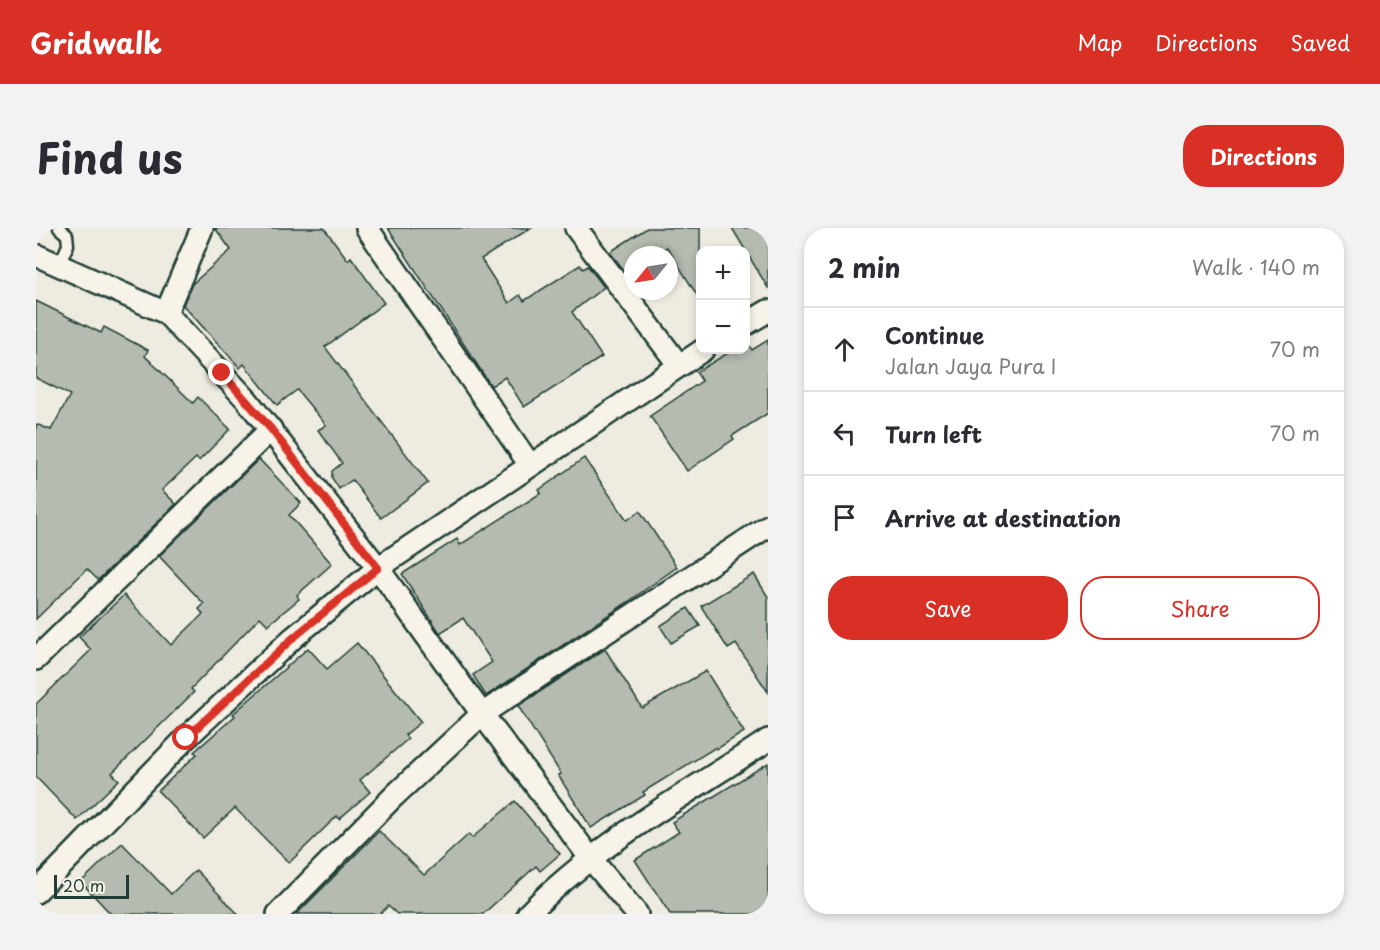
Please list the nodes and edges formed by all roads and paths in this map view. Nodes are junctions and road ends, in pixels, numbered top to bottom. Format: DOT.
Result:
graph roads {
  1 [pos="59,228"];
  2 [pos="202,228"];
  3 [pos="367,228"];
  4 [pos="576,228"];
  5 [pos="36,255"];
  6 [pos="58,265"];
  7 [pos="768,311"];
  8 [pos="166,313"];
  9 [pos="750,322"];
  10 [pos="696,354"];
  11 [pos="678,364"];
  12 [pos="271,429"];
  13 [pos="530,465"];
  14 [pos="768,526"];
  15 [pos="378,568"];
  16 [pos="36,659"];
  17 [pos="482,714"];
  18 [pos="768,740"];
  19 [pos="591,858"];
  20 [pos="36,892"];
  21 [pos="278,914"];
  22 [pos="528,914"];
  23 [pos="637,914"];
  1 -- 6 [label="lane"];
  2 -- 8 [label="street"];
  3 -- 13 [label="street"];
  4 -- 11 [label="street"];
  5 -- 6 [label="street"];
  6 -- 8 [label="street"];
  7 -- 9 [label="street"];
  8 -- 12 [label="street"];
  10 -- 11 [label="street"];
  11 -- 13 [label="street"];
  12 -- 15 [label="street"];
  12 -- 16 [label="street"];
  13 -- 15 [label="street"];
  14 -- 17 [label="street"];
  15 -- 17 [label="street"];
  15 -- 20 [label="street"];
  17 -- 19 [label="street"];
  17 -- 21 [label="street"];
  18 -- 19 [label="street"];
  19 -- 22 [label="street"];
  19 -- 23 [label="street"];
}
